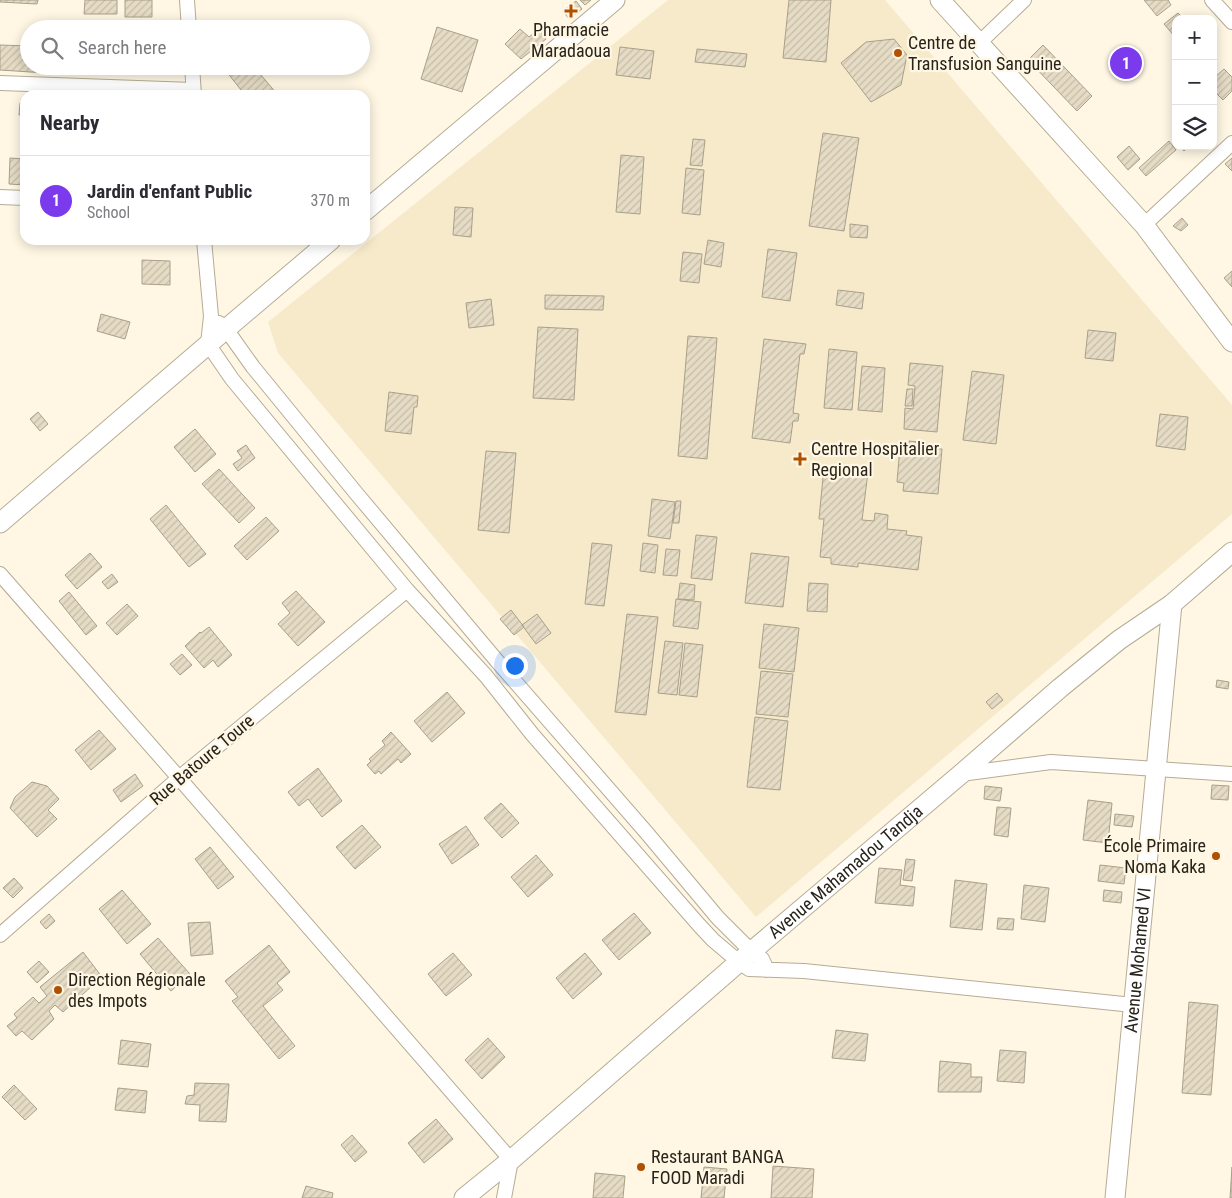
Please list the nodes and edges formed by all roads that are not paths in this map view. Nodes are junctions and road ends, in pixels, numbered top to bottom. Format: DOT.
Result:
graph roads {
  1 [pos="187,0"];
  2 [pos="615,0"];
  3 [pos="940,0"];
  4 [pos="1024,0"];
  5 [pos="1212,0"];
  6 [pos="188,20"];
  7 [pos="1232,22"];
  8 [pos="979,43"];
  9 [pos="193,75"];
  10 [pos="0,82"];
  11 [pos="141,90"];
  12 [pos="194,90"];
  13 [pos="1232,143"];
  14 [pos="0,197"];
  15 [pos="20,198"];
  16 [pos="370,207"];
  17 [pos="1144,225"];
  18 [pos="204,245"];
  19 [pos="325,245"];
  20 [pos="211,316"];
  21 [pos="226,329"];
  22 [pos="1232,342"];
  23 [pos="208,344"];
  24 [pos="0,523"];
  25 [pos="1232,552"];
  26 [pos="0,574"];
  27 [pos="407,590"];
  28 [pos="1172,604"];
  29 [pos="1156,769"];
  30 [pos="962,774"];
  31 [pos="1232,774"];
  32 [pos="179,778"];
  33 [pos="646,832"];
  34 [pos="629,845"];
  35 [pos="0,935"];
  36 [pos="745,956"];
  37 [pos="1134,1005"];
  38 [pos="511,1160"];
  39 [pos="464,1198"];
  40 [pos="504,1198"];
  41 [pos="1115,1198"];
  1 -- 6 [label="street"];
  2 -- 16 [label="street"];
  3 -- 8 [label="street"];
  4 -- 8 [label="street"];
  5 -- 7 [label="street"];
  8 -- 17 [label="street"];
  9 -- 12 [label="street"];
  10 -- 11 [label="street"];
  13 -- 17 [label="street"];
  14 -- 15 [label="street"];
  17 -- 22 [label="street"];
  18 -- 20 [label="street"];
  19 -- 21 [label="street"];
  20 -- 21 [label="street"];
  20 -- 23 [label="street"];
  21 -- 23 [label="street"];
  21 -- 33 [label="street"];
  23 -- 24 [label="street"];
  23 -- 27 [label="street"];
  25 -- 28 [label="street, Avenue Mahamadou Tandja"];
  26 -- 32 [label="street"];
  27 -- 32 [label="street, Rue Batoure Toure"];
  27 -- 34 [label="street"];
  28 -- 29 [label="street, Avenue Mohamed VI"];
  28 -- 30 [label="street, Avenue Mahamadou Tandja"];
  29 -- 30 [label="street"];
  29 -- 31 [label="street"];
  29 -- 37 [label="street, Avenue Mohamed VI"];
  30 -- 36 [label="street, Avenue Mahamadou Tandja"];
  32 -- 35 [label="street, Rue Batoure Toure"];
  32 -- 38 [label="street"];
  33 -- 34 [label="street"];
  33 -- 36 [label="street"];
  34 -- 36 [label="street"];
  36 -- 37 [label="street"];
  36 -- 38 [label="street, Avenue Mahamadou Tandja"];
  37 -- 41 [label="street, Avenue Mohamed VI"];
  38 -- 39 [label="street, Avenue Mahamadou Tandja"];
  38 -- 40 [label="street"];
}
